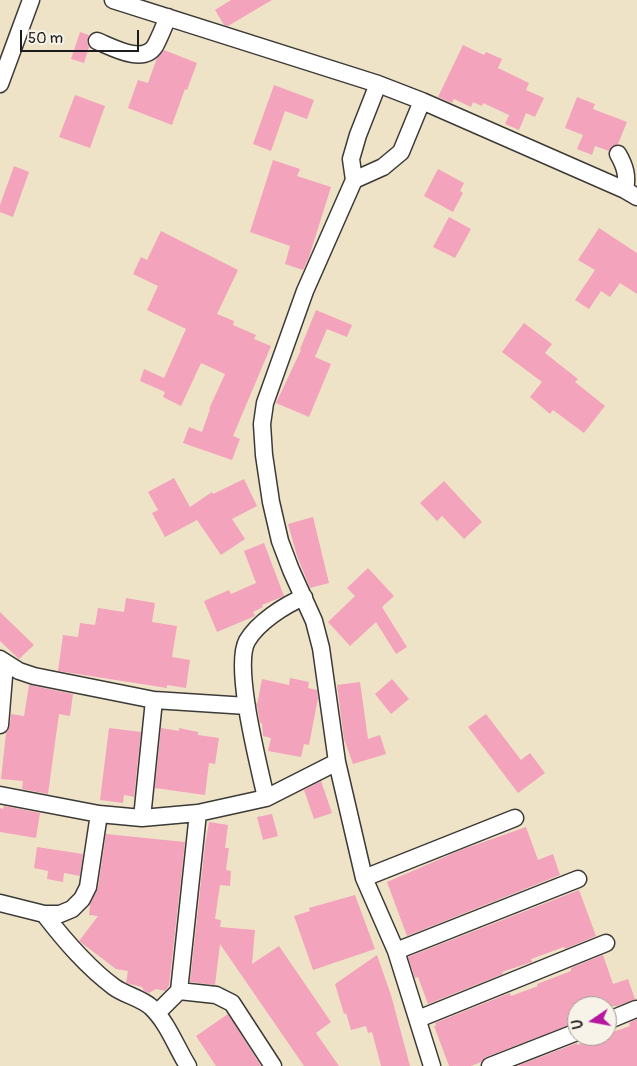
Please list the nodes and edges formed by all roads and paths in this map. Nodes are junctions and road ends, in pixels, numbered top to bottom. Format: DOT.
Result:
graph roads {
  1 [pos="30,0"];
  2 [pos="114,0"];
  3 [pos="168,17"];
  4 [pos="96,41"];
  5 [pos="0,84"];
  6 [pos="378,84"];
  7 [pos="422,101"];
  8 [pos="618,154"];
  9 [pos="354,180"];
  10 [pos="631,193"];
  11 [pos="304,598"];
  12 [pos="3,661"];
  13 [pos="154,700"];
  14 [pos="247,706"];
  15 [pos="0,725"];
  16 [pos="337,762"];
  17 [pos="0,795"];
  18 [pos="266,798"];
  19 [pos="198,813"];
  20 [pos="98,814"];
  21 [pos="142,818"];
  22 [pos="514,818"];
  23 [pos="364,878"];
  24 [pos="578,879"];
  25 [pos="0,903"];
  26 [pos="44,914"];
  27 [pos="606,943"];
  28 [pos="396,951"];
  29 [pos="179,991"];
  30 [pos="636,1009"];
  31 [pos="157,1013"];
  32 [pos="617,1017"];
  33 [pos="418,1019"];
  34 [pos="567,1036"];
  35 [pos="188,1066"];
  36 [pos="273,1066"];
  37 [pos="432,1066"];
  38 [pos="490,1066"];
  1 -- 5 [label="street"];
  2 -- 3 [label="street"];
  3 -- 4 [label="street"];
  3 -- 6 [label="street"];
  6 -- 7 [label="street"];
  6 -- 9 [label="street"];
  7 -- 9 [label="street"];
  7 -- 10 [label="street"];
  8 -- 10 [label="street"];
  9 -- 11 [label="street"];
  11 -- 14 [label="street"];
  11 -- 16 [label="street"];
  12 -- 13 [label="street"];
  12 -- 15 [label="street"];
  13 -- 14 [label="street"];
  13 -- 21 [label="street"];
  14 -- 18 [label="street"];
  16 -- 18 [label="street"];
  16 -- 23 [label="street"];
  17 -- 20 [label="street"];
  18 -- 19 [label="street"];
  19 -- 21 [label="street"];
  19 -- 29 [label="street"];
  20 -- 21 [label="street"];
  20 -- 26 [label="street"];
  22 -- 23 [label="street"];
  23 -- 28 [label="street"];
  24 -- 28 [label="street"];
  25 -- 26 [label="street"];
  26 -- 31 [label="street"];
  27 -- 33 [label="street"];
  28 -- 33 [label="street"];
  29 -- 31 [label="street"];
  29 -- 36 [label="street"];
  30 -- 32 [label="street"];
  31 -- 35 [label="street"];
  33 -- 37 [label="street"];
  34 -- 38 [label="street"];
}
